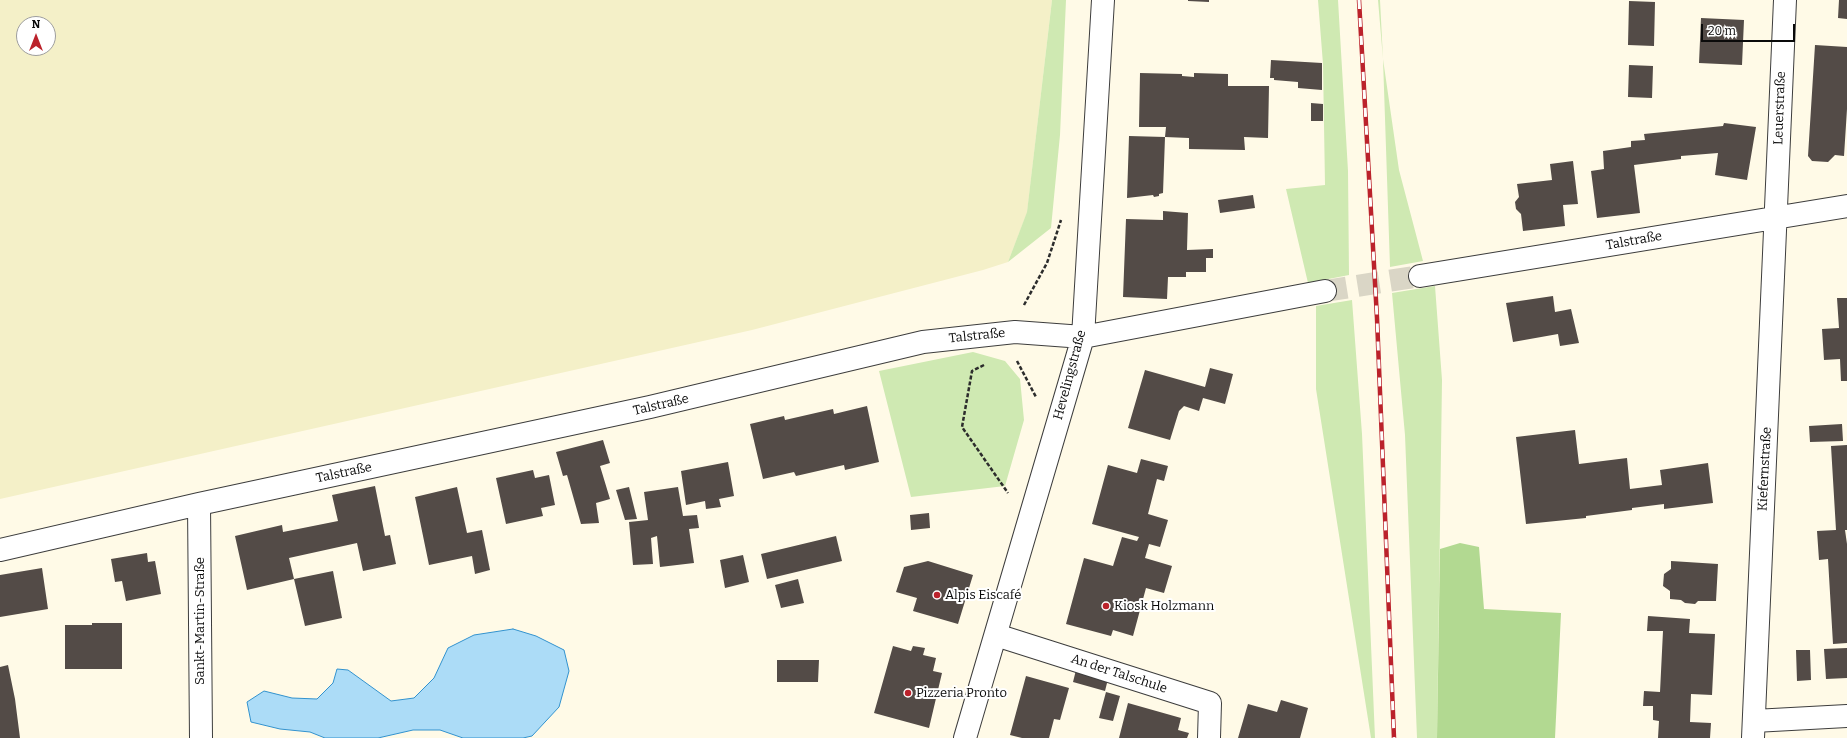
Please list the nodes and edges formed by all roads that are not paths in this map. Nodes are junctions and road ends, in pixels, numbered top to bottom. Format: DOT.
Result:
graph roads {
  1 [pos="1103,0"];
  2 [pos="1785,0"];
  3 [pos="1847,206"];
  4 [pos="1776,217"];
  5 [pos="1420,276"];
  6 [pos="1325,291"];
  7 [pos="1083,337"];
  8 [pos="199,504"];
  9 [pos="0,550"];
  10 [pos="996,635"];
  11 [pos="1847,716"];
  12 [pos="1753,730"];
  13 [pos="200,738"];
  14 [pos="965,738"];
  15 [pos="1209,738"];
  1 -- 7 [label="street, Hevelingstraße"];
  2 -- 4 [label="street, Leuerstraße"];
  3 -- 4 [label="street, Talstraße"];
  4 -- 5 [label="street, Talstraße"];
  4 -- 12 [label="street, Kiefernstraße"];
  6 -- 7 [label="street, Talstraße"];
  7 -- 8 [label="street, Talstraße"];
  7 -- 10 [label="street, Hevelingstraße"];
  8 -- 9 [label="street, Talstraße"];
  8 -- 13 [label="street, Sankt-Martin-Straße"];
  10 -- 14 [label="street, Hevelingstraße"];
  10 -- 15 [label="street, An der Talschule"];
  11 -- 12 [label="street, Kiefernstraße"];
}
